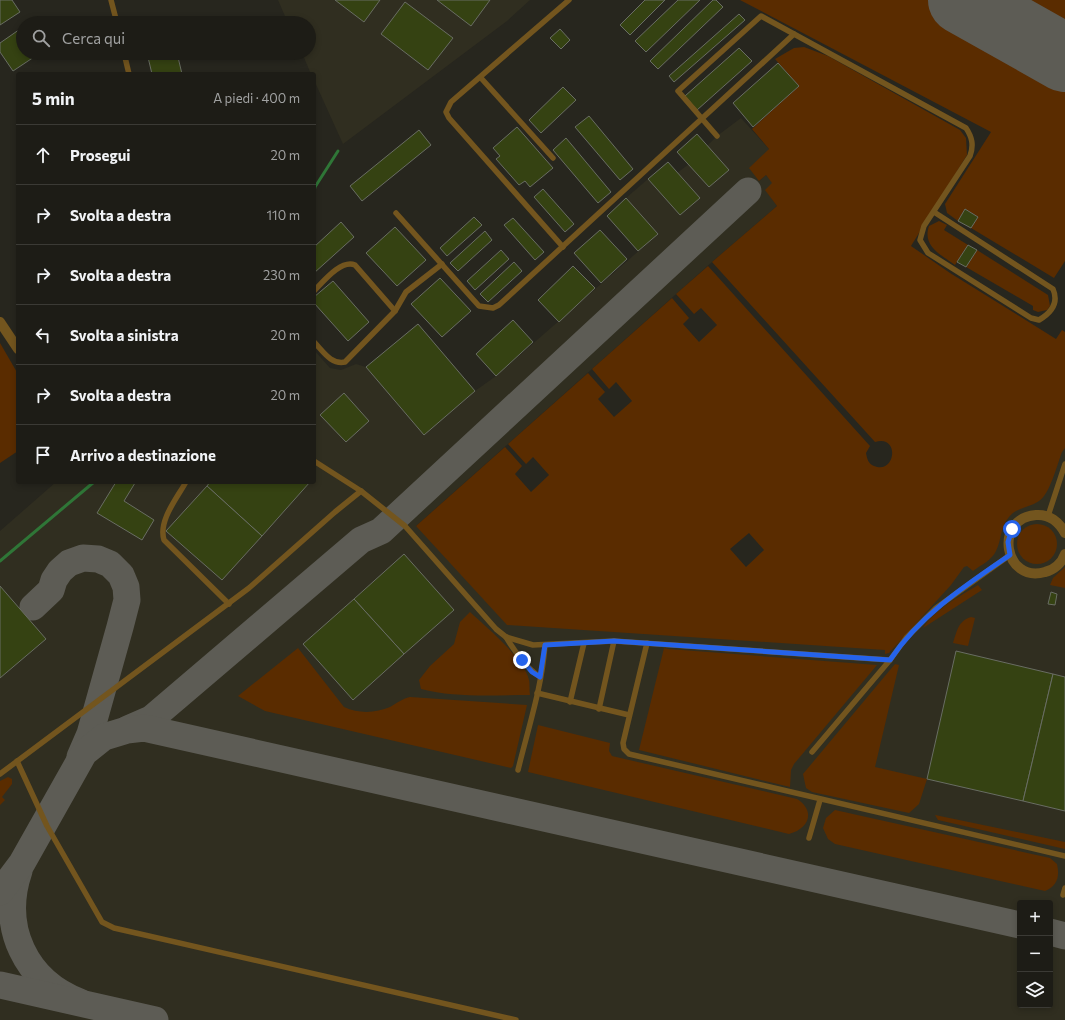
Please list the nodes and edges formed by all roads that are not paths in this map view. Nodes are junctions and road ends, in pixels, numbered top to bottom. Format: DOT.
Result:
graph roads {
  1 [pos="111,0"];
  2 [pos="569,0"];
  3 [pos="115,16"];
  4 [pos="794,34"];
  5 [pos="126,60"];
  6 [pos="129,72"];
  7 [pos="481,78"];
  8 [pos="702,119"];
  9 [pos="717,136"];
  10 [pos="554,158"];
  11 [pos="934,212"];
  12 [pos="396,213"];
  13 [pos="563,247"];
  14 [pos="442,264"];
  15 [pos="316,289"];
  16 [pos="395,311"];
  17 [pos="0,322"];
  18 [pos="316,344"];
  19 [pos="16,346"];
  20 [pos="316,462"];
  21 [pos="1065,464"];
  22 [pos="185,484"];
  23 [pos="361,491"];
  24 [pos="1048,516"];
  25 [pos="1065,533"];
  26 [pos="1065,554"];
  27 [pos="1010,555"];
  28 [pos="229,604"];
  29 [pos="506,637"];
  30 [pos="614,641"];
  31 [pos="584,643"];
  32 [pos="646,643"];
  33 [pos="545,645"];
  34 [pos="890,660"];
  35 [pos="540,677"];
  36 [pos="537,693"];
  37 [pos="570,702"];
  38 [pos="599,708"];
  39 [pos="629,715"];
  40 [pos="812,752"];
  41 [pos="17,761"];
  42 [pos="518,770"];
  43 [pos="0,774"];
  44 [pos="820,800"];
  45 [pos="809,838"];
  46 [pos="1065,856"];
  47 [pos="1065,888"];
  48 [pos="1064,895"];
  49 [pos="516,1020"];
  1 -- 3 [label="lane"];
  2 -- 7 [label="lane"];
  4 -- 8 [label="lane"];
  4 -- 8 [label="lane"];
  4 -- 11 [label="lane"];
  5 -- 6 [label="lane"];
  7 -- 10 [label="lane"];
  7 -- 13 [label="lane"];
  8 -- 9 [label="lane"];
  8 -- 13 [label="lane"];
  11 -- 11 [label="lane"];
  12 -- 14 [label="lane"];
  13 -- 14 [label="lane"];
  14 -- 16 [label="lane"];
  15 -- 16 [label="lane"];
  16 -- 18 [label="lane"];
  17 -- 19 [label="street"];
  20 -- 23 [label="lane"];
  21 -- 24 [label="lane"];
  22 -- 28 [label="lane"];
  23 -- 28 [label="lane"];
  23 -- 29 [label="lane"];
  24 -- 25 [label="street"];
  24 -- 27 [label="street"];
  26 -- 27 [label="street"];
  27 -- 34 [label="lane"];
  28 -- 41 [label="lane"];
  29 -- 33 [label="lane"];
  29 -- 35 [label="lane"];
  30 -- 31 [label="lane"];
  30 -- 32 [label="lane"];
  30 -- 38 [label="lane"];
  31 -- 33 [label="lane"];
  31 -- 37 [label="lane"];
  32 -- 34 [label="lane"];
  32 -- 39 [label="lane"];
  33 -- 35 [label="lane"];
  34 -- 40 [label="lane"];
  35 -- 36 [label="lane"];
  36 -- 37 [label="lane"];
  36 -- 42 [label="lane"];
  37 -- 38 [label="lane"];
  38 -- 39 [label="lane"];
  39 -- 44 [label="lane"];
  41 -- 43 [label="lane"];
  41 -- 49 [label="lane"];
  44 -- 45 [label="lane"];
  44 -- 46 [label="lane"];
  47 -- 48 [label="lane"];
}
